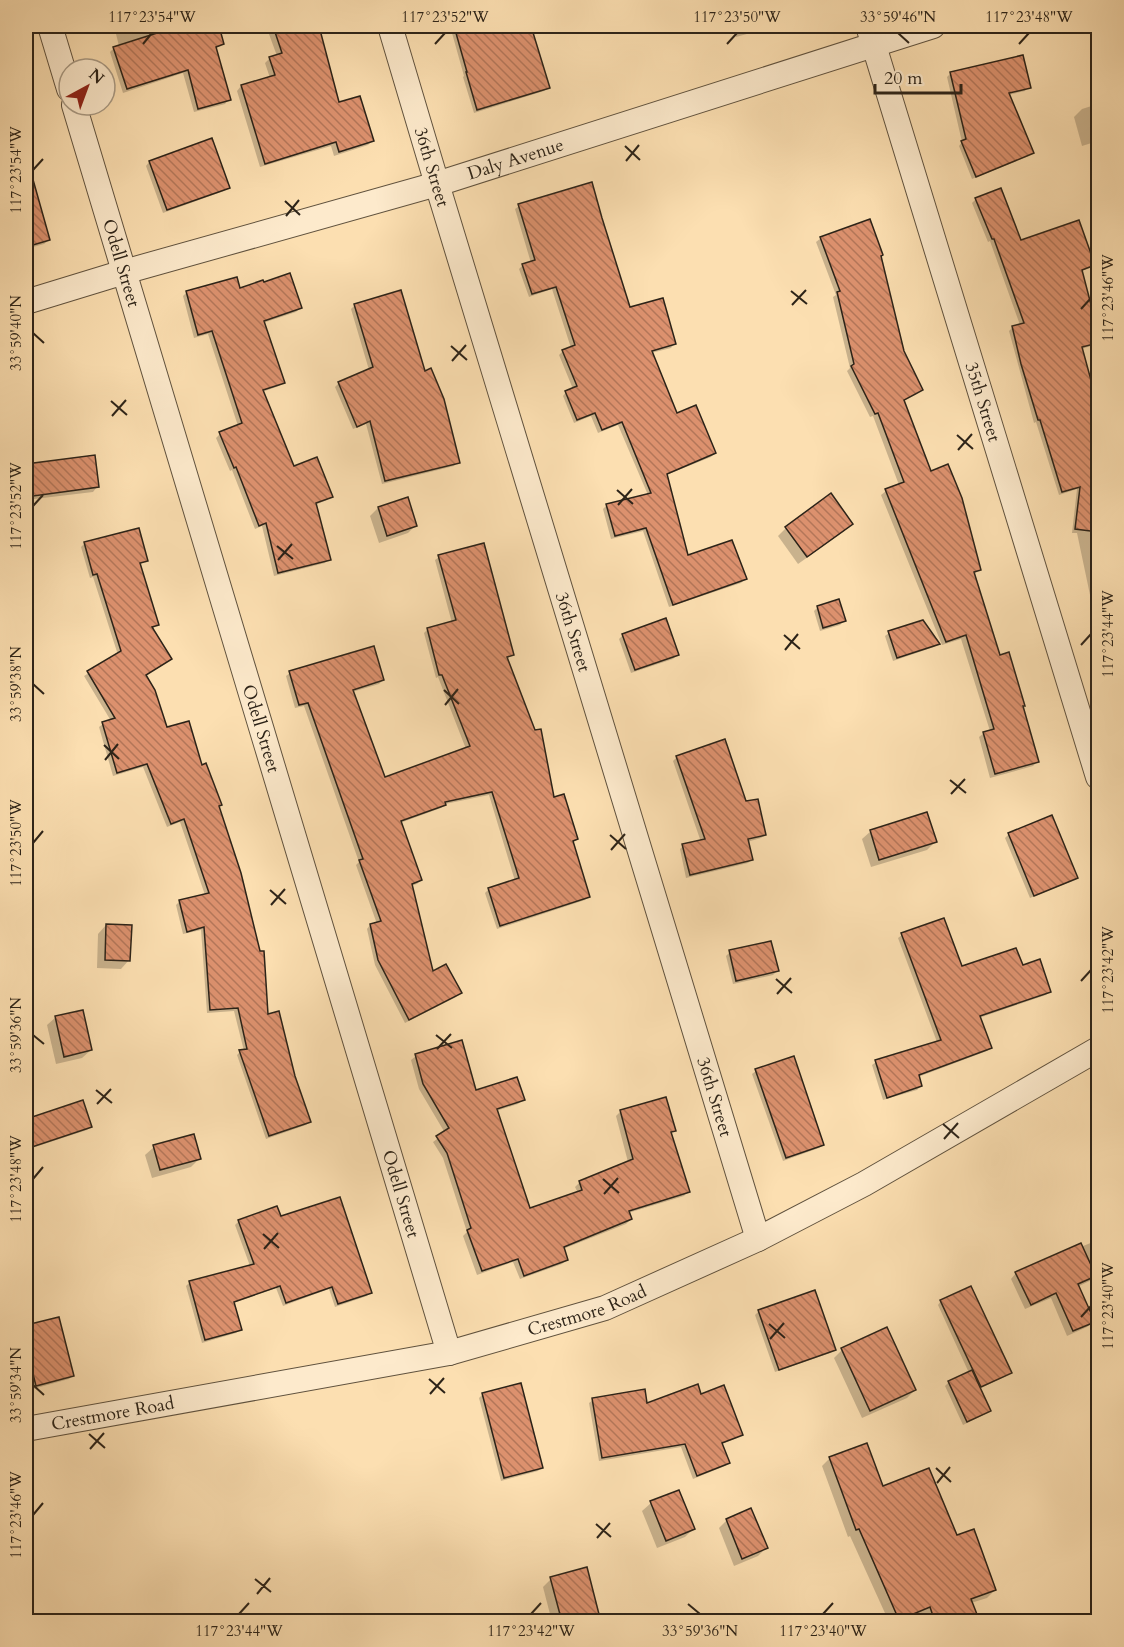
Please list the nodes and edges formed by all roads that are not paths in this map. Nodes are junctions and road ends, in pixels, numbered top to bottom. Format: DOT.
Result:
graph roads {
  1 [pos="50,26"];
  2 [pos="390,26"];
  3 [pos="933,26"];
  4 [pos="871,35"];
  5 [pos="59,57"];
  6 [pos="78,117"];
  7 [pos="437,184"];
  8 [pos="124,272"];
  9 [pos="26,302"];
  10 [pos="1098,777"];
  11 [pos="1098,1049"];
  12 [pos="758,1239"];
  13 [pos="449,1353"];
  14 [pos="26,1429"];
  1 -- 5 [label="street"];
  2 -- 7 [label="street, 36th Street"];
  3 -- 4 [label="street, Daly Avenue"];
  4 -- 7 [label="street, Daly Avenue"];
  4 -- 10 [label="street, 35th Street"];
  6 -- 8 [label="street, Odell Street"];
  7 -- 8 [label="street, Daly Avenue"];
  7 -- 12 [label="street, 36th Street"];
  8 -- 9 [label="street, Daly Avenue"];
  8 -- 13 [label="street, Odell Street"];
  11 -- 12 [label="street, Crestmore Road"];
  12 -- 13 [label="street, Crestmore Road"];
  13 -- 14 [label="street, Crestmore Road"];
}
